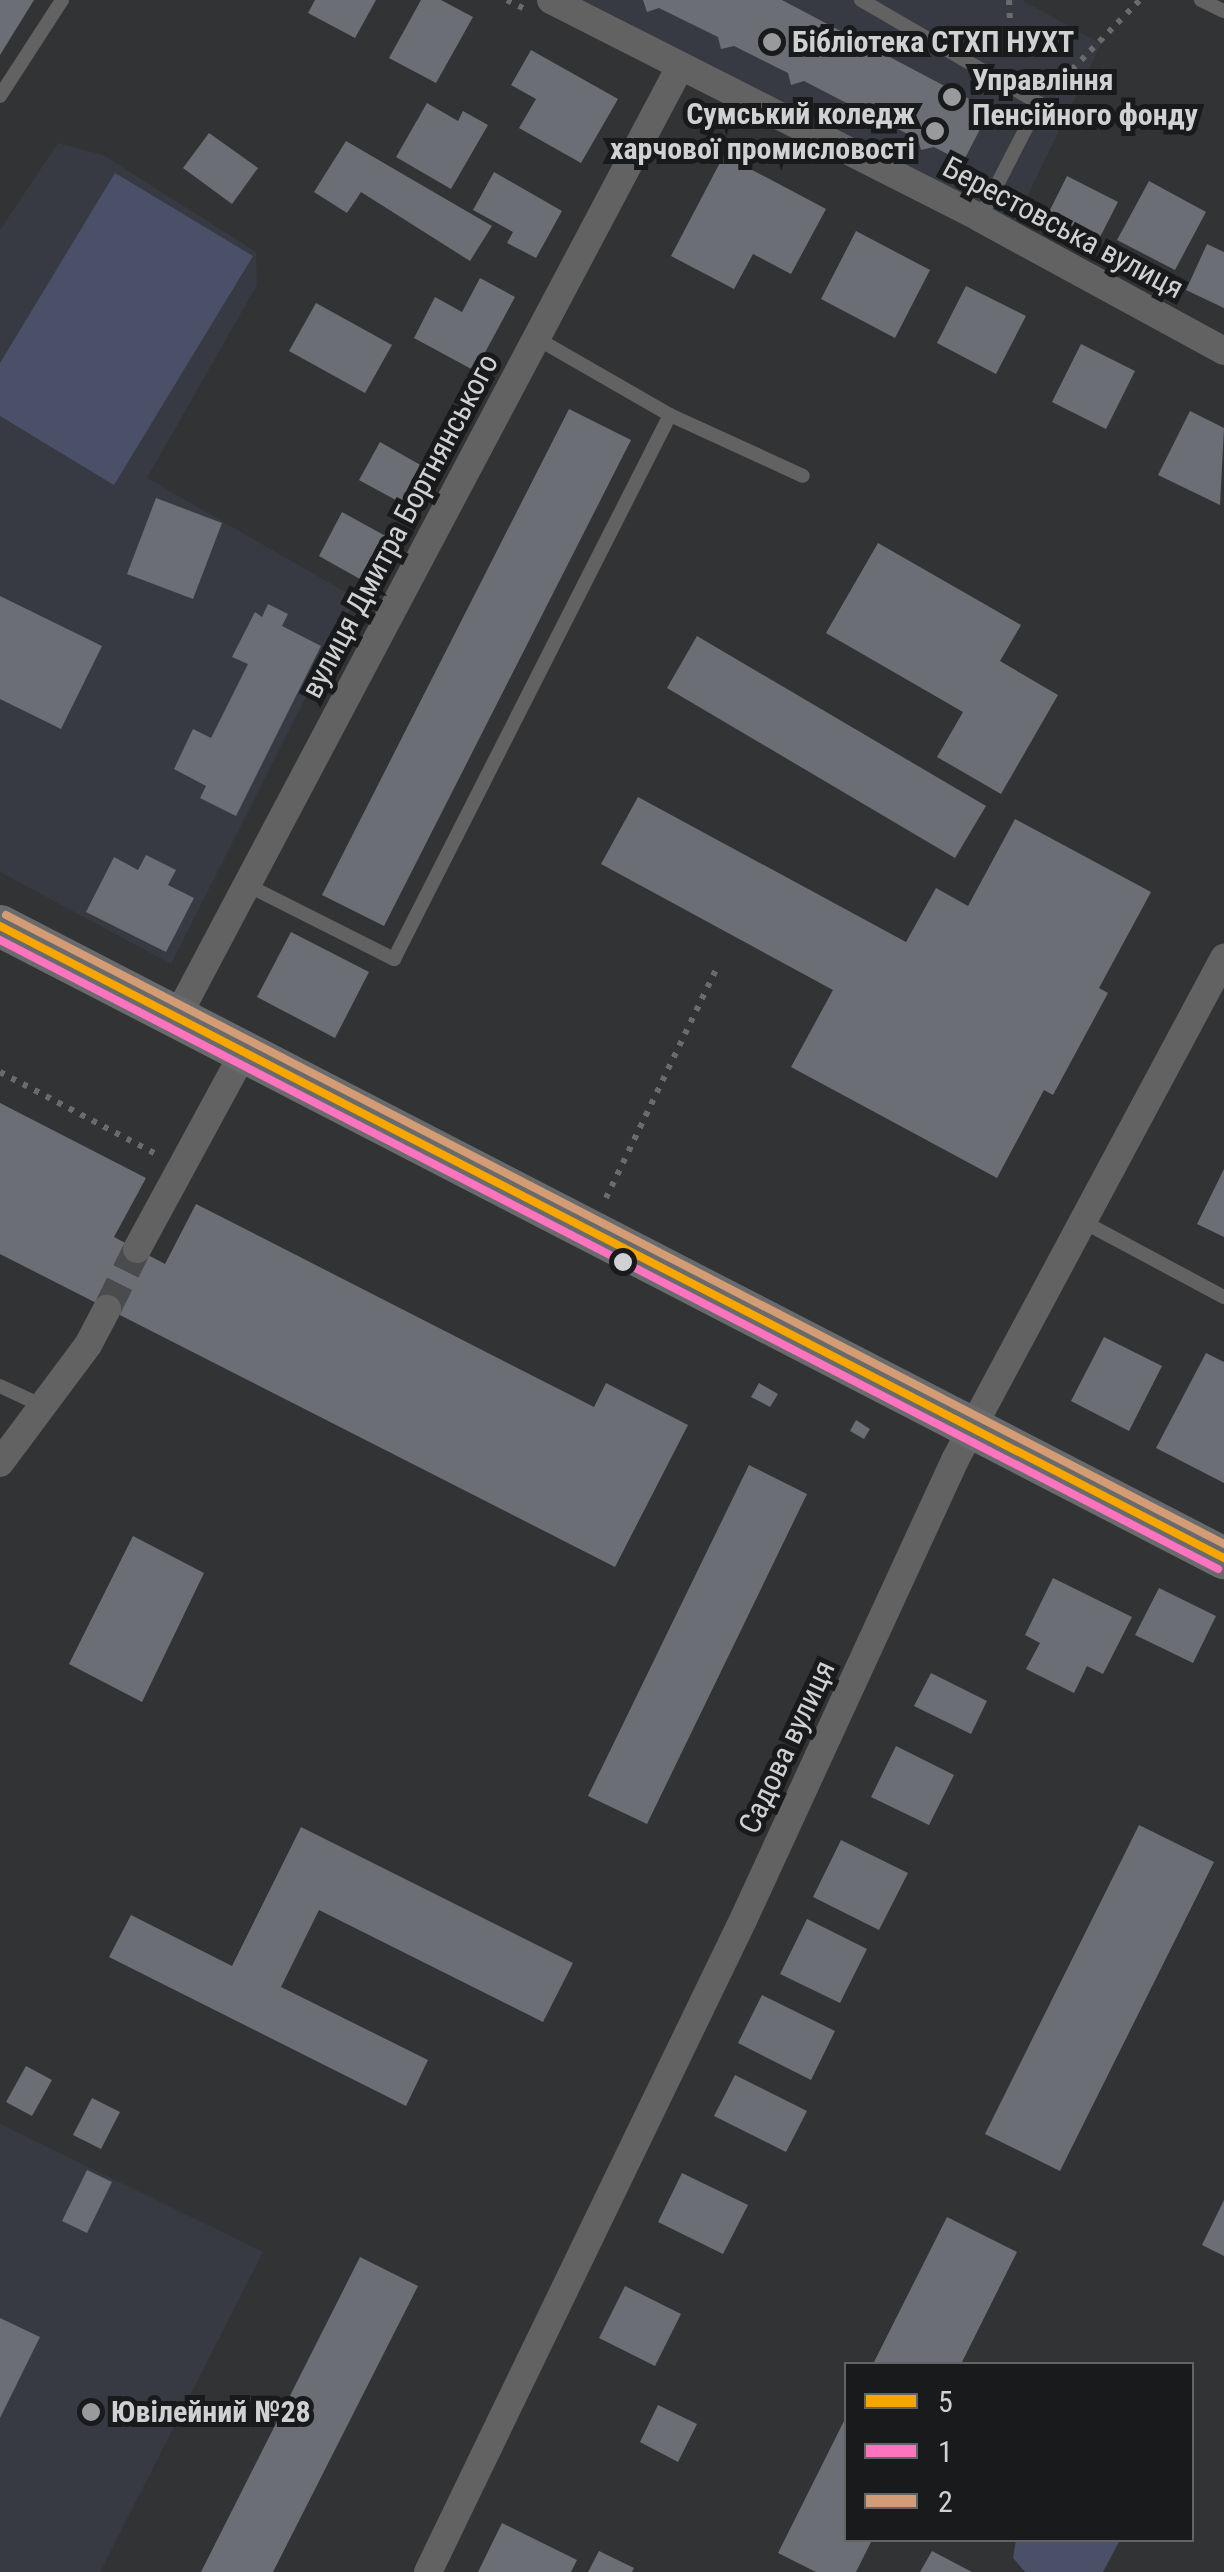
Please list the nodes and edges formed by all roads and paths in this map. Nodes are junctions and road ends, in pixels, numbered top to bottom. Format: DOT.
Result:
graph roads {
  1 [pos="62,0"];
  2 [pos="551,0"];
  3 [pos="860,0"];
  4 [pos="1009,0"];
  5 [pos="1140,0"];
  6 [pos="1202,0"];
  7 [pos="1224,10"];
  8 [pos="680,66"];
  9 [pos="1013,88"];
  10 [pos="0,96"];
  11 [pos="1039,103"];
  12 [pos="980,218"];
  13 [pos="536,338"];
  14 [pos="1224,351"];
  15 [pos="670,415"];
  16 [pos="803,476"];
  17 [pos="247,885"];
  18 [pos="0,926"];
  19 [pos="1224,958"];
  20 [pos="716,967"];
  21 [pos="178,1015"];
  22 [pos="245,1050"];
  23 [pos="0,1072"];
  24 [pos="179,1166"];
  25 [pos="606,1199"];
  26 [pos="1082,1221"];
  27 [pos="138,1250"];
  28 [pos="1224,1297"];
  29 [pos="107,1308"];
  30 [pos="0,1386"];
  31 [pos="42,1406"];
  32 [pos="972,1427"];
  33 [pos="0,1463"];
  34 [pos="1224,1558"];
  35 [pos="428,2572"];
  1 -- 10 [label="lane"];
  2 -- 8 [label="street, Берестовська вулиця"];
  3 -- 9 [label="lane"];
  4 -- 9 [label="path"];
  5 -- 11 [label="path"];
  6 -- 7 [label="lane"];
  8 -- 12 [label="street, Берестовська вулиця"];
  8 -- 13 [label="street, вулиця Дмитра Бортнянського"];
  9 -- 11 [label="lane"];
  11 -- 12 [label="lane"];
  12 -- 14 [label="street, Берестовська вулиця"];
  13 -- 15 [label="lane"];
  13 -- 17 [label="street, вулиця Дмитра Бортнянського"];
  15 -- 16 [label="lane"];
  15 -- 17 [label="lane"];
  17 -- 21 [label="street, вулиця Дмитра Бортнянського"];
  18 -- 21 [label="main road"];
  19 -- 26 [label="street, Садова вулиця"];
  20 -- 25 [label="path"];
  21 -- 22 [label="main road"];
  22 -- 24 [label="street"];
  22 -- 32 [label="main road"];
  23 -- 24 [label="path"];
  24 -- 27 [label="street"];
  26 -- 28 [label="lane"];
  26 -- 32 [label="street, Садова вулиця"];
  29 -- 31 [label="street"];
  30 -- 31 [label="lane"];
  31 -- 33 [label="street"];
  32 -- 34 [label="main road"];
  32 -- 35 [label="street, Садова вулиця"];
}
